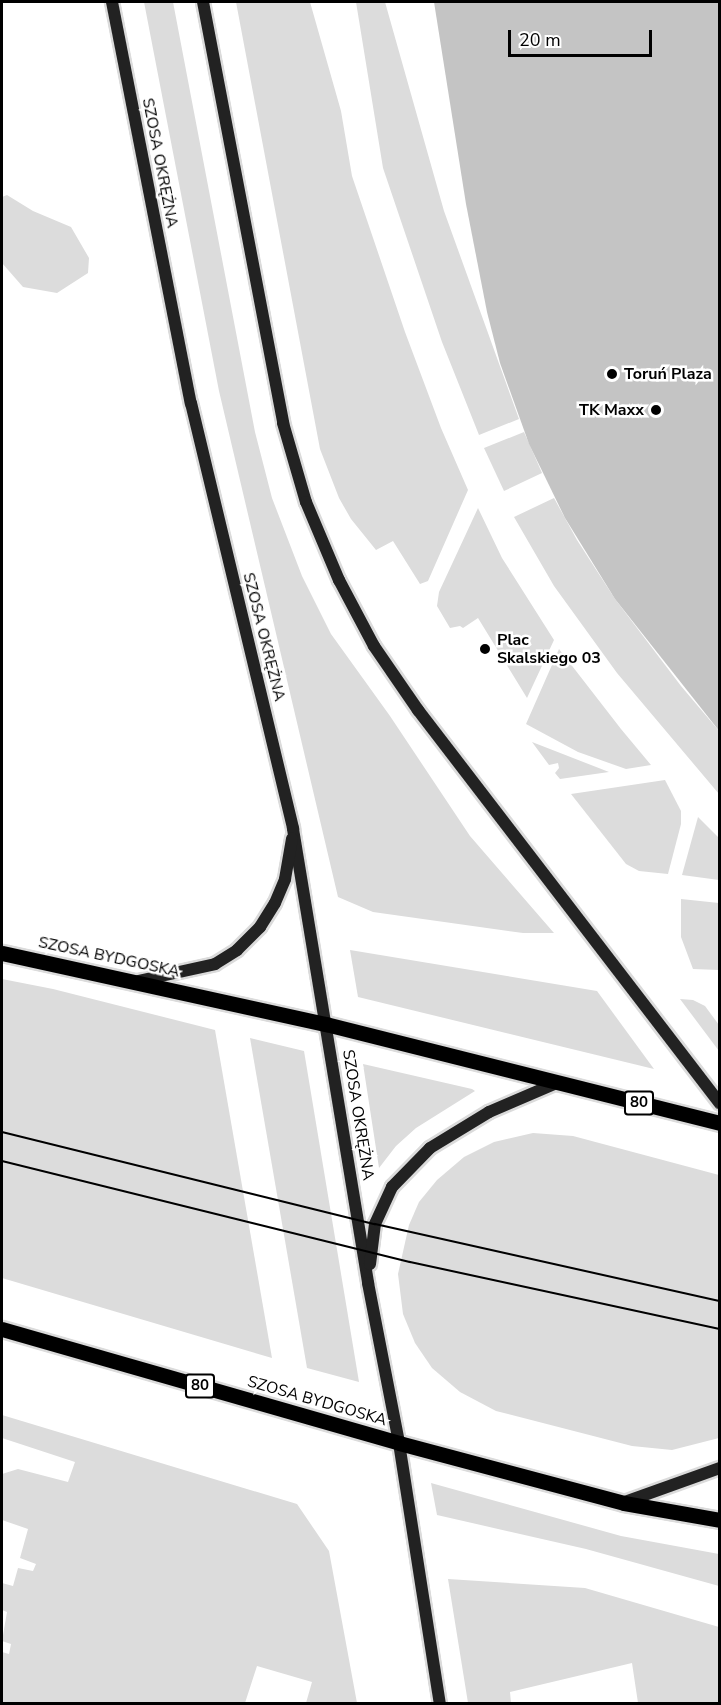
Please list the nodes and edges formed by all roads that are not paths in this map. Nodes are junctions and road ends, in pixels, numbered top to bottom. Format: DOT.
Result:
graph roads {
  1 [pos="112,2"];
  2 [pos="203,2"];
  3 [pos="293,829"];
  4 [pos="2,953"];
  5 [pos="138,981"];
  6 [pos="326,1024"];
  7 [pos="559,1082"];
  8 [pos="720,1104"];
  9 [pos="720,1123"];
  10 [pos="368,1283"];
  11 [pos="2,1329"];
  12 [pos="399,1443"];
  13 [pos="720,1468"];
  14 [pos="624,1503"];
  15 [pos="720,1520"];
  16 [pos="440,1704"];
  1 -- 3 [label="street, SZOSA OKRĘŻNA"];
  2 -- 8 [label="street"];
  3 -- 5 [label="street"];
  3 -- 6 [label="street, SZOSA OKRĘŻNA"];
  4 -- 5 [label="main road, SZOSA BYDGOSKA / 80"];
  5 -- 6 [label="main road, SZOSA BYDGOSKA / 80"];
  6 -- 7 [label="main road, SZOSA BYDGOSKA / 80"];
  6 -- 10 [label="street, SZOSA OKRĘŻNA"];
  7 -- 9 [label="main road, 80"];
  7 -- 10 [label="street, SZOSA OKRĘŻNA"];
  10 -- 12 [label="street, SZOSA OKRĘŻNA"];
  11 -- 12 [label="main road, SZOSA BYDGOSKA / 80"];
  12 -- 14 [label="main road, SZOSA BYDGOSKA / 80"];
  12 -- 16 [label="street, SZOSA OKRĘŻNA"];
  13 -- 14 [label="street"];
  14 -- 15 [label="main road, 80"];
}
